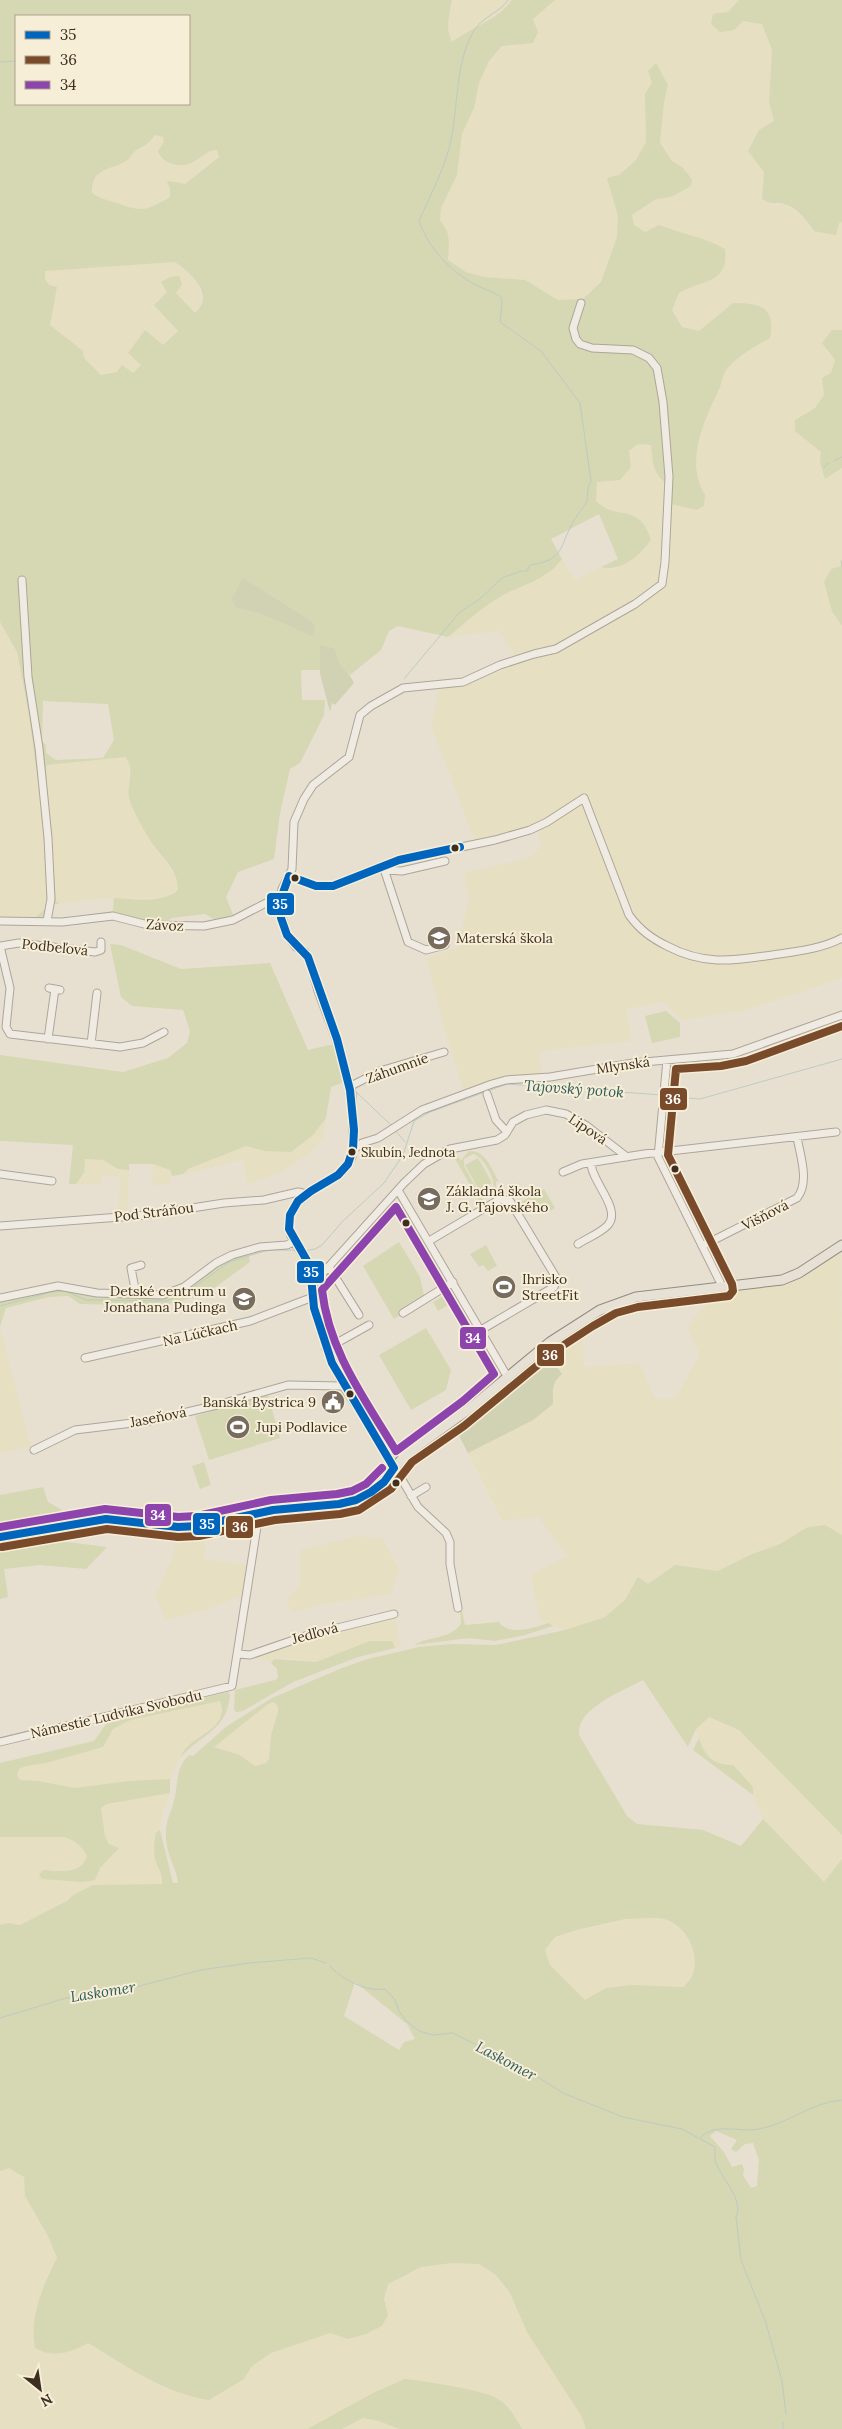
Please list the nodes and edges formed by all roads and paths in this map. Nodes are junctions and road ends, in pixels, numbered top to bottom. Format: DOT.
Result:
graph roads {
  1 [pos="581,303"];
  2 [pos="22,580"];
  3 [pos="445,861"];
  4 [pos="384,868"];
  5 [pos="289,876"];
  6 [pos="279,898"];
  7 [pos="0,920"];
  8 [pos="48,921"];
  9 [pos="842,938"];
  10 [pos="102,942"];
  11 [pos="446,945"];
  12 [pos="0,946"];
  13 [pos="54,989"];
  14 [pos="98,993"];
  15 [pos="842,1016"];
  16 [pos="164,1032"];
  17 [pos="48,1039"];
  18 [pos="91,1044"];
  19 [pos="444,1052"];
  20 [pos="667,1060"];
  21 [pos="351,1086"];
  22 [pos="487,1094"];
  23 [pos="507,1132"];
  24 [pos="836,1132"];
  25 [pos="797,1136"];
  26 [pos="353,1150"];
  27 [pos="658,1152"];
  28 [pos="626,1157"];
  29 [pos="591,1163"];
  30 [pos="564,1172"];
  31 [pos="0,1174"];
  32 [pos="52,1181"];
  33 [pos="398,1190"];
  34 [pos="307,1194"];
  35 [pos="0,1226"];
  36 [pos="429,1241"];
  37 [pos="296,1244"];
  38 [pos="578,1244"];
  39 [pos="842,1245"];
  40 [pos="702,1246"];
  41 [pos="141,1265"];
  42 [pos="329,1267"];
  43 [pos="454,1282"];
  44 [pos="314,1283"];
  45 [pos="723,1288"];
  46 [pos="136,1294"];
  47 [pos="312,1297"];
  48 [pos="0,1298"];
  49 [pos="403,1313"];
  50 [pos="359,1315"];
  51 [pos="369,1325"];
  52 [pos="481,1330"];
  53 [pos="326,1349"];
  54 [pos="85,1358"];
  55 [pos="508,1376"];
  56 [pos="343,1386"];
  57 [pos="34,1450"];
  58 [pos="394,1468"];
  59 [pos="426,1487"];
  60 [pos="411,1496"];
  61 [pos="259,1514"];
  62 [pos="0,1537"];
  63 [pos="458,1608"];
  64 [pos="394,1614"];
  65 [pos="238,1654"];
  66 [pos="0,1742"];
  1 -- 5 [label="street"];
  2 -- 8 [label="street"];
  3 -- 4 [label="street"];
  4 -- 5 [label="street"];
  4 -- 9 [label="street"];
  4 -- 11 [label="street"];
  5 -- 6 [label="street"];
  6 -- 8 [label="street, Závoz"];
  6 -- 21 [label="street"];
  7 -- 8 [label="street, Závoz"];
  10 -- 12 [label="street, Podbeľová"];
  12 -- 17 [label="street"];
  13 -- 17 [label="street"];
  14 -- 18 [label="street"];
  15 -- 20 [label="street, Mlynská"];
  16 -- 18 [label="street"];
  17 -- 18 [label="street"];
  19 -- 21 [label="street, Záhumnie"];
  20 -- 26 [label="street, Mlynská"];
  20 -- 27 [label="street"];
  21 -- 26 [label="street"];
  22 -- 23 [label="street"];
  23 -- 28 [label="street, Lipová"];
  23 -- 33 [label="street, Lipová"];
  24 -- 25 [label="street, Lipová"];
  25 -- 27 [label="street, Lipová"];
  25 -- 40 [label="street, Višňová"];
  26 -- 34 [label="street"];
  27 -- 28 [label="street, Lipová"];
  27 -- 40 [label="street"];
  28 -- 29 [label="street, Lipová"];
  29 -- 30 [label="street, Lipová"];
  29 -- 38 [label="street"];
  31 -- 32 [label="street"];
  33 -- 36 [label="street"];
  33 -- 42 [label="street, Lipová"];
  34 -- 35 [label="street, Pod Stráňou"];
  34 -- 37 [label="street"];
  36 -- 43 [label="street"];
  36 -- 52 [label="street"];
  37 -- 44 [label="street"];
  37 -- 46 [label="street"];
  39 -- 45 [label="main road"];
  40 -- 45 [label="street"];
  41 -- 46 [label="street"];
  42 -- 44 [label="street, Lipová"];
  42 -- 50 [label="street"];
  43 -- 49 [label="street"];
  43 -- 52 [label="street"];
  44 -- 47 [label="street"];
  45 -- 55 [label="main road"];
  46 -- 48 [label="street"];
  47 -- 53 [label="street"];
  47 -- 54 [label="street, Na Lúčkach"];
  51 -- 53 [label="street"];
  52 -- 55 [label="street"];
  53 -- 56 [label="street"];
  55 -- 58 [label="main road"];
  56 -- 57 [label="street, Jaseňová"];
  56 -- 58 [label="street"];
  58 -- 60 [label="street"];
  58 -- 61 [label="main road"];
  59 -- 60 [label="street"];
  60 -- 63 [label="street"];
  61 -- 62 [label="main road"];
  61 -- 65 [label="street"];
  64 -- 65 [label="street, Jedľová"];
  65 -- 66 [label="street, Námestie Ludvíka Svobodu"];
}
